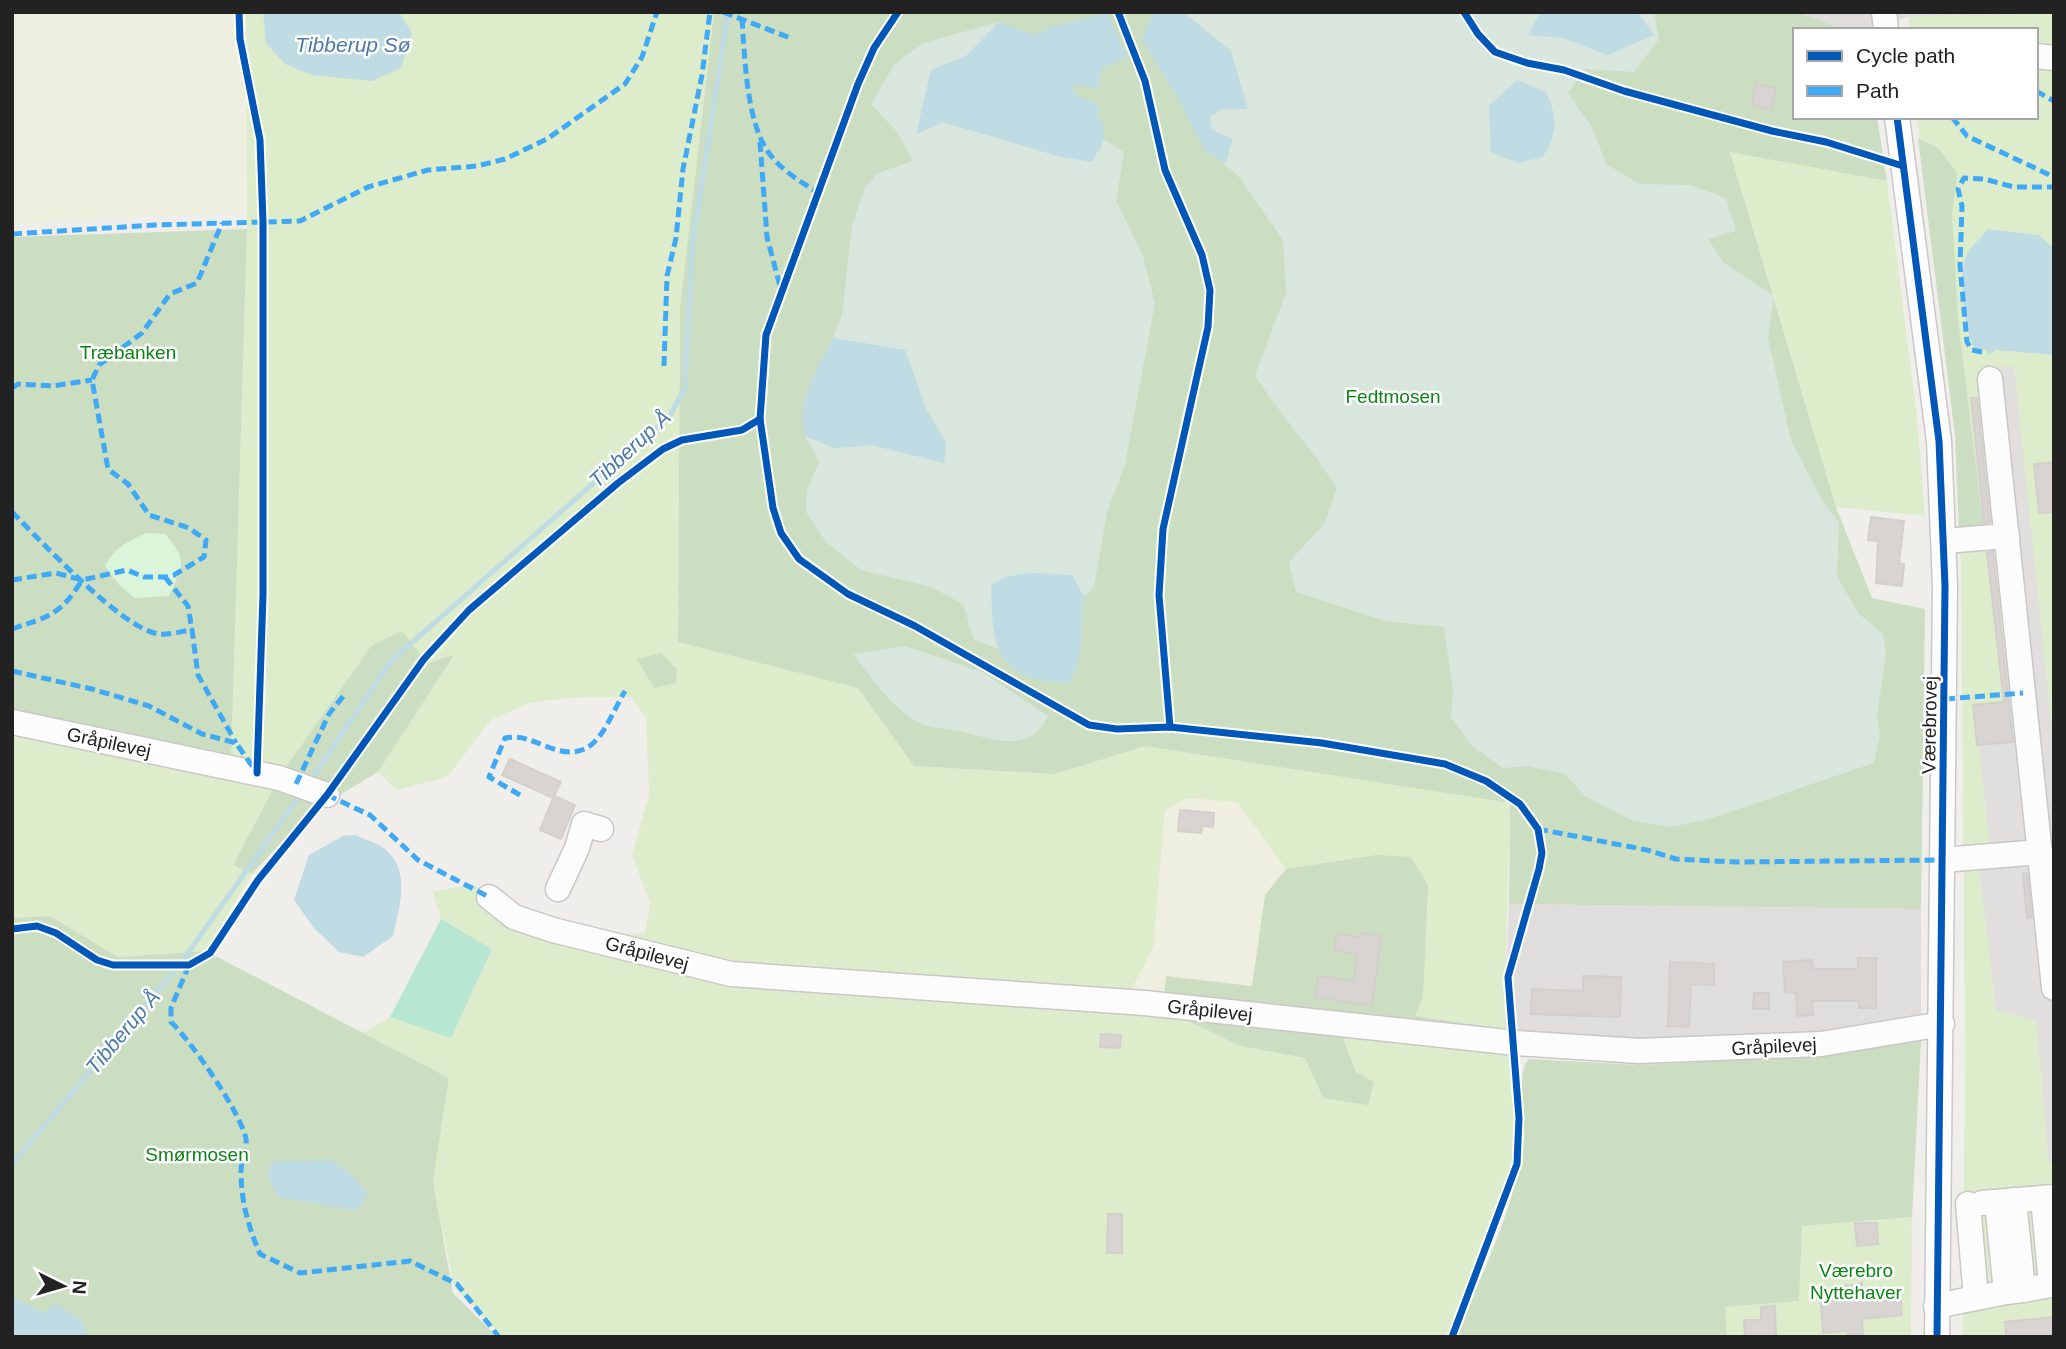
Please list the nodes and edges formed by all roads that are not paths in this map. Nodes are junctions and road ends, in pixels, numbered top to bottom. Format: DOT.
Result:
graph roads {
  1 [pos="1897,119"];
  2 [pos="1990,379"];
  3 [pos="2007,536"];
  4 [pos="1944,541"];
  5 [pos="12,722"];
  6 [pos="327,795"];
  7 [pos="601,829"];
  8 [pos="2040,852"];
  9 [pos="1942,860"];
  10 [pos="558,888"];
  11 [pos="489,897"];
  12 [pos="2054,988"];
  13 [pos="1942,1024"];
  14 [pos="2048,1197"];
  15 [pos="2005,1201"];
  16 [pos="1940,1204"];
  17 [pos="1968,1204"];
  18 [pos="2014,1291"];
  19 [pos="1976,1298"];
  20 [pos="1936,1306"];
  21 [pos="1937,1337"];
  1 -- 4 [label="street, Værebrovej"];
  2 -- 3 [label="street"];
  3 -- 4 [label="street"];
  3 -- 8 [label="street"];
  4 -- 9 [label="street, Værebrovej"];
  5 -- 6 [label="street, Gråpilevej"];
  7 -- 10 [label="street"];
  8 -- 9 [label="street"];
  8 -- 12 [label="street"];
  9 -- 13 [label="street, Værebrovej"];
  11 -- 13 [label="street, Gråpilevej"];
  13 -- 16 [label="street, Værebrovej"];
  14 -- 15 [label="street"];
  14 -- 18 [label="street"];
  15 -- 17 [label="street"];
  15 -- 18 [label="street"];
  16 -- 17 [label="street"];
  16 -- 20 [label="street, Værebrovej"];
  17 -- 19 [label="street"];
  18 -- 19 [label="street"];
  19 -- 20 [label="street"];
  20 -- 21 [label="street, Værebrovej"];
}
